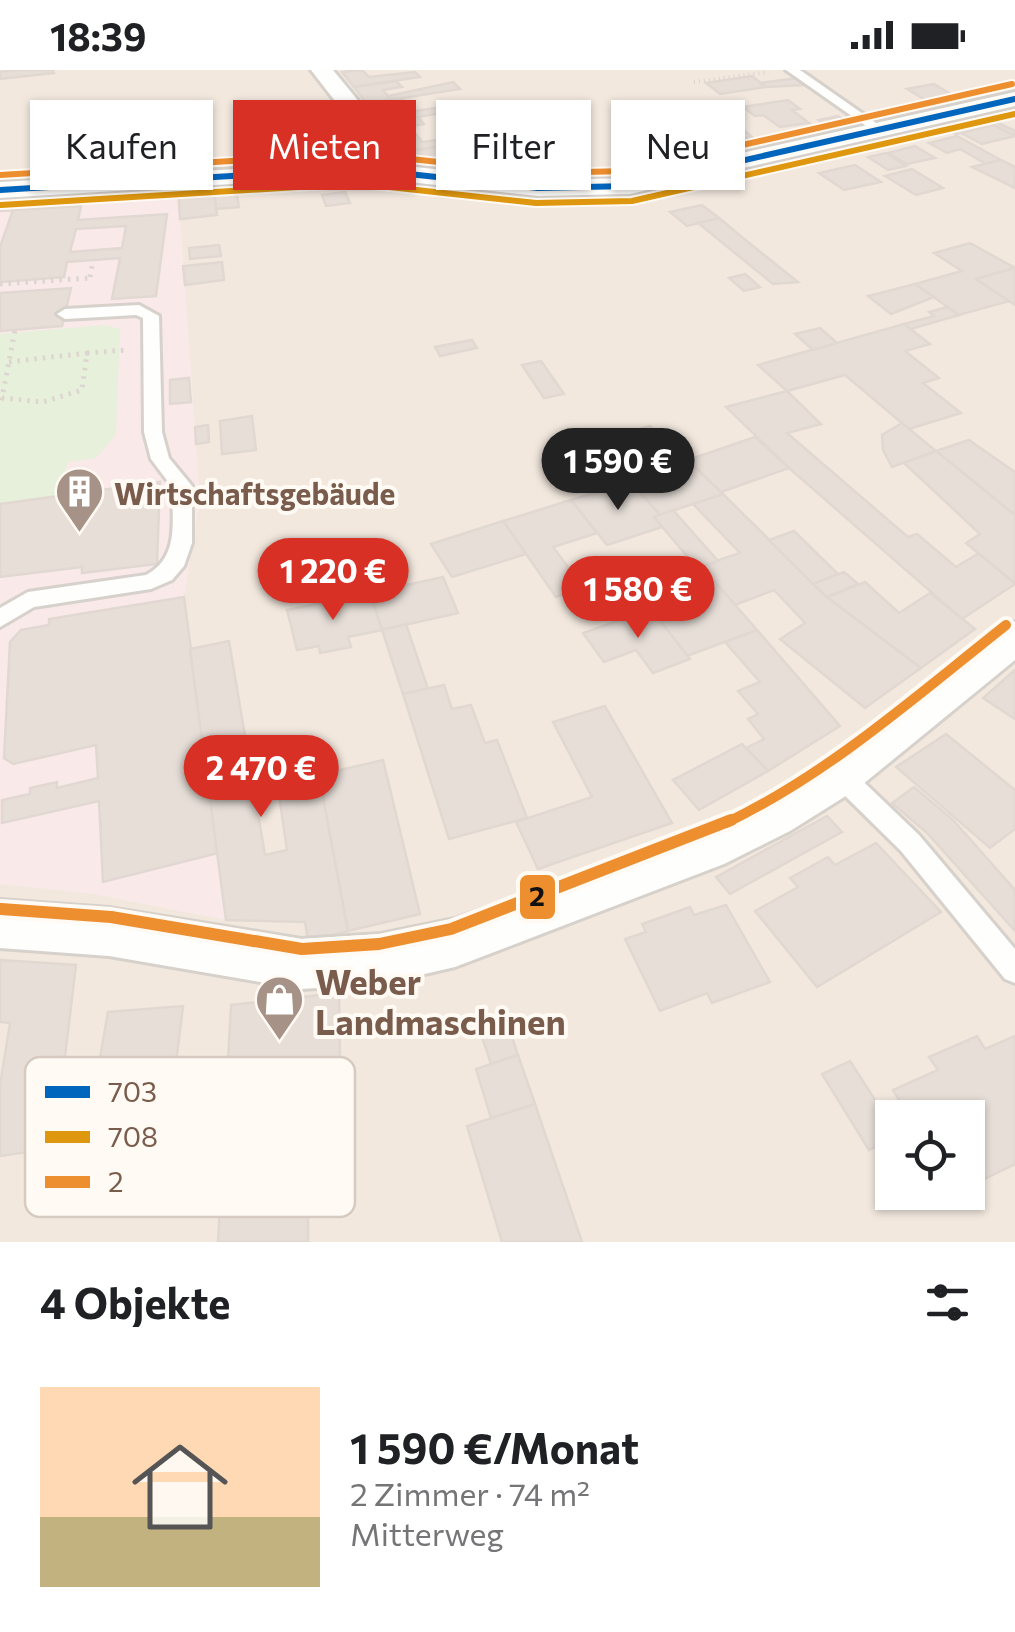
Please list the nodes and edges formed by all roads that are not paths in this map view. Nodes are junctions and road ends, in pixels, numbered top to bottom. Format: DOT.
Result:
graph roads {
  1 [pos="322,70"];
  2 [pos="792,70"];
  3 [pos="1015,99"];
  4 [pos="346,100"];
  5 [pos="880,130"];
  6 [pos="233,175"];
  7 [pos="416,175"];
  8 [pos="0,190"];
  9 [pos="65,314"];
  10 [pos="0,619"];
  11 [pos="1015,637"];
  12 [pos="840,774"];
  13 [pos="0,924"];
  14 [pos="1015,970"];
  1 -- 4 [label="street"];
  2 -- 5 [label="lane"];
  3 -- 5 [label="street"];
  5 -- 7 [label="street"];
  6 -- 8 [label="street"];
  9 -- 10 [label="lane"];
  11 -- 12 [label="street"];
  12 -- 13 [label="street"];
  12 -- 14 [label="lane"];
}
